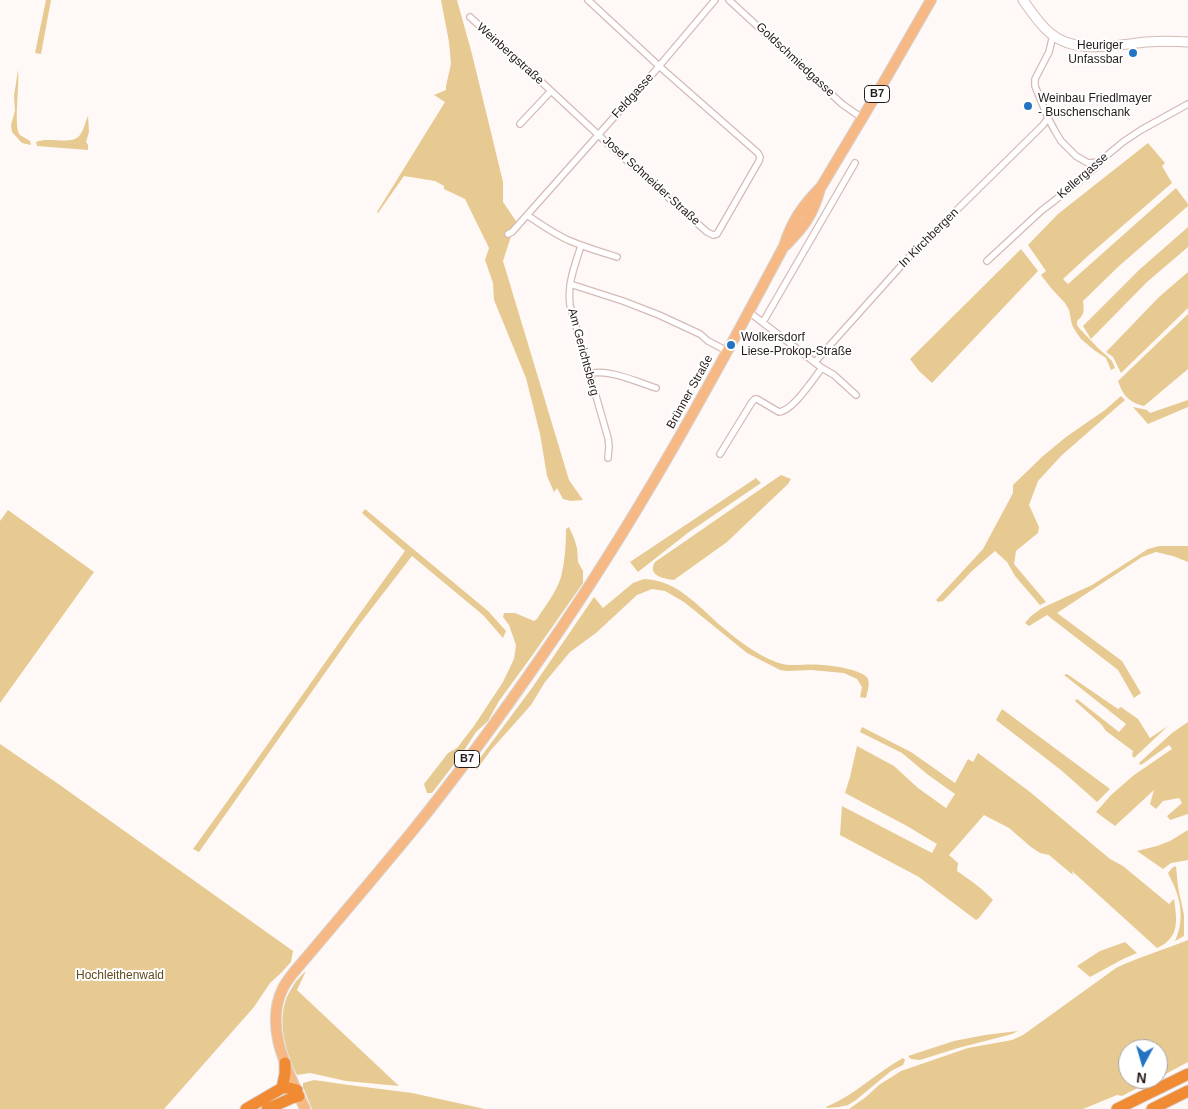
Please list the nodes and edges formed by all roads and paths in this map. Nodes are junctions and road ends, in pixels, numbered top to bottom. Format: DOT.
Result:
graph roads {
  1 [pos="588,0"];
  2 [pos="715,0"];
  3 [pos="729,0"];
  4 [pos="931,0"];
  5 [pos="1023,0"];
  6 [pos="470,17"];
  7 [pos="1053,35"];
  8 [pos="1188,42"];
  9 [pos="660,66"];
  10 [pos="551,91"];
  11 [pos="1188,104"];
  12 [pos="862,118"];
  13 [pos="1048,118"];
  14 [pos="520,124"];
  15 [pos="598,134"];
  16 [pos="1099,162"];
  17 [pos="855,163"];
  18 [pos="527,215"];
  19 [pos="508,234"];
  20 [pos="581,246"];
  21 [pos="617,257"];
  22 [pos="987,261"];
  23 [pos="570,284"];
  24 [pos="749,312"];
  25 [pos="763,322"];
  26 [pos="727,351"];
  27 [pos="815,362"];
  28 [pos="822,368"];
  29 [pos="588,374"];
  30 [pos="656,388"];
  31 [pos="856,394"];
  32 [pos="720,454"];
  33 [pos="608,458"];
  34 [pos="285,1063"];
  35 [pos="1188,1074"];
  36 [pos="282,1088"];
  37 [pos="1188,1091"];
  38 [pos="298,1093"];
  39 [pos="246,1109"];
  40 [pos="267,1109"];
  41 [pos="305,1109"];
  42 [pos="1116,1109"];
  43 [pos="1152,1109"];
  1 -- 9 [label="street"];
  2 -- 9 [label="street, Feldgasse"];
  3 -- 12 [label="street, Goldschmiedgasse"];
  4 -- 12 [label="main road, Brünner Straße / B7"];
  5 -- 7 [label="street"];
  6 -- 10 [label="street, Weinbergstraße"];
  7 -- 8 [label="street"];
  7 -- 13 [label="street"];
  9 -- 15 [label="street, Feldgasse"];
  9 -- 15 [label="street, Josef Schneider-Straße"];
  10 -- 14 [label="street, Weinbergstraße"];
  10 -- 15 [label="street, Weinbergstraße"];
  11 -- 16 [label="street, Kellergasse"];
  12 -- 24 [label="main road, Brünner Straße / B7"];
  13 -- 16 [label="street"];
  13 -- 27 [label="street, In Kirchbergen"];
  15 -- 18 [label="street, Feldgasse"];
  16 -- 22 [label="street, Kellergasse"];
  17 -- 25 [label="street"];
  18 -- 19 [label="street, Feldgasse"];
  18 -- 20 [label="street"];
  20 -- 21 [label="street"];
  20 -- 23 [label="street, Am Gerichtsberg"];
  23 -- 26 [label="street"];
  23 -- 29 [label="street, Am Gerichtsberg"];
  24 -- 25 [label="street"];
  24 -- 26 [label="main road, Brünner Straße / B7"];
  25 -- 27 [label="street"];
  26 -- 34 [label="main road, Brünner Straße / B7"];
  27 -- 28 [label="street"];
  28 -- 31 [label="street"];
  28 -- 32 [label="street"];
  29 -- 30 [label="street"];
  29 -- 33 [label="street, Am Gerichtsberg"];
  34 -- 36 [label="highway"];
  34 -- 38 [label="main road, B7"];
  35 -- 42 [label="highway"];
  36 -- 38 [label="highway"];
  36 -- 39 [label="highway"];
  37 -- 43 [label="highway"];
  38 -- 40 [label="highway"];
  38 -- 41 [label="main road, B7"];
}
